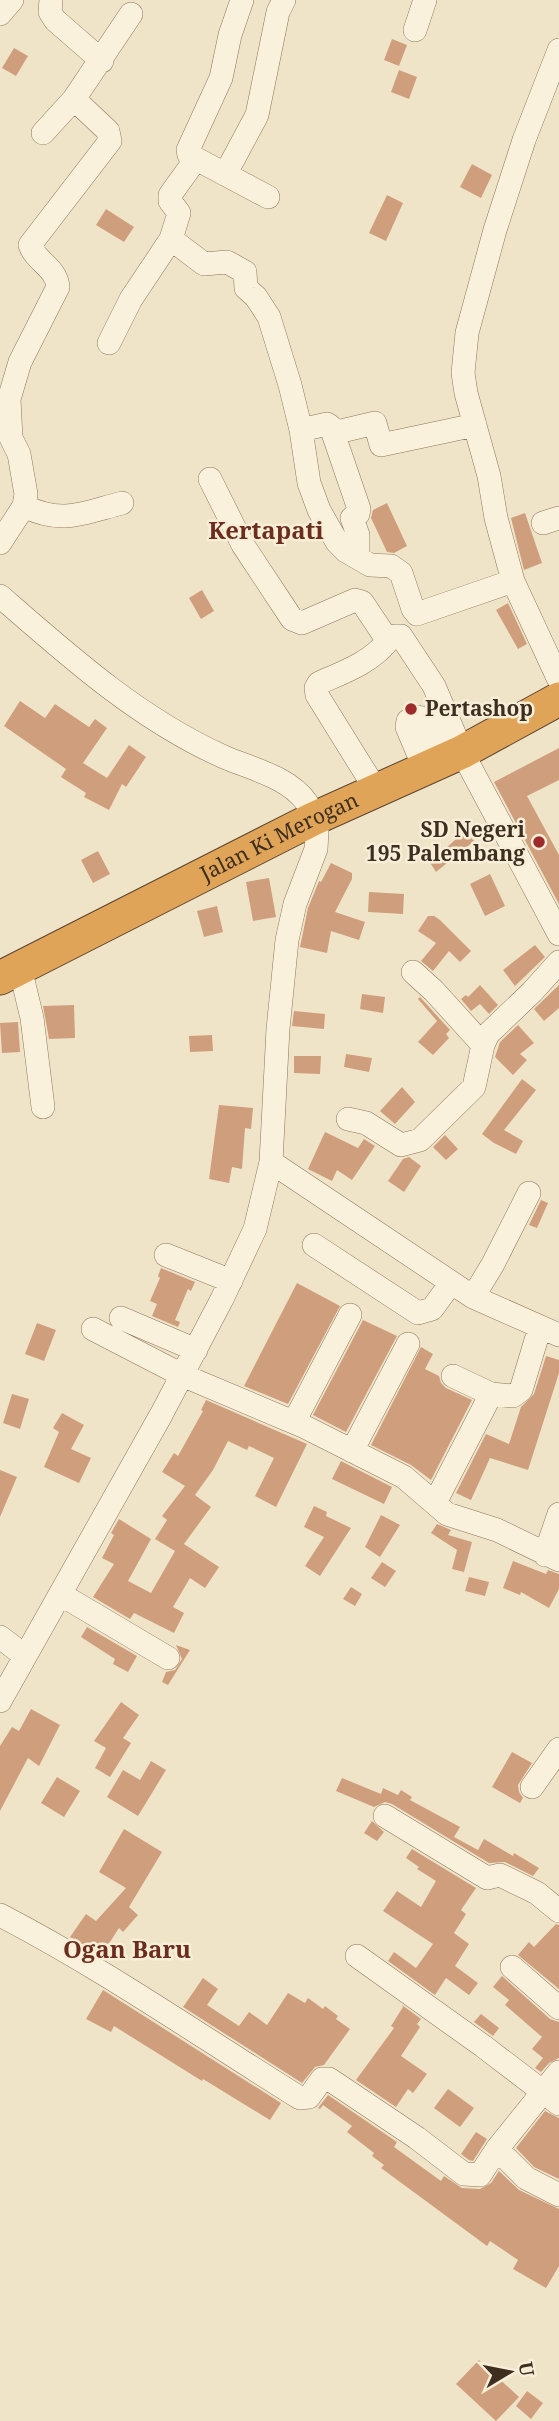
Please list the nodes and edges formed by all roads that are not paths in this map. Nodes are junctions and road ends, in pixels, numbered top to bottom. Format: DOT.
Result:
graph roads {
  1 [pos="12,0"];
  2 [pos="51,0"];
  3 [pos="242,0"];
  4 [pos="284,0"];
  5 [pos="425,0"];
  6 [pos="0,13"];
  7 [pos="131,14"];
  8 [pos="415,30"];
  9 [pos="559,50"];
  10 [pos="102,61"];
  11 [pos="74,99"];
  12 [pos="43,133"];
  13 [pos="196,159"];
  14 [pos="226,173"];
  15 [pos="268,197"];
  16 [pos="171,239"];
  17 [pos="110,343"];
  18 [pos="475,425"];
  19 [pos="301,430"];
  20 [pos="333,433"];
  21 [pos="210,479"];
  22 [pos="122,503"];
  23 [pos="24,506"];
  24 [pos="0,543"];
  25 [pos="358,556"];
  26 [pos="513,581"];
  27 [pos="0,596"];
  28 [pos="388,641"];
  29 [pos="559,678"];
  30 [pos="559,699"];
  31 [pos="443,746"];
  32 [pos="373,780"];
  33 [pos="310,811"];
  34 [pos="559,934"];
  35 [pos="559,962"];
  36 [pos="7,966"];
  37 [pos="414,972"];
  38 [pos="483,1045"];
  39 [pos="43,1107"];
  40 [pos="348,1119"];
  41 [pos="271,1162"];
  42 [pos="529,1193"];
  43 [pos="314,1245"];
  44 [pos="166,1255"];
  45 [pos="231,1281"];
  46 [pos="452,1283"];
  47 [pos="473,1297"];
  48 [pos="350,1315"];
  49 [pos="121,1318"];
  50 [pos="93,1329"];
  51 [pos="549,1331"];
  52 [pos="408,1344"];
  53 [pos="196,1350"];
  54 [pos="183,1375"];
  55 [pos="453,1376"];
  56 [pos="491,1394"];
  57 [pos="295,1422"];
  58 [pos="352,1451"];
  59 [pos="439,1495"];
  60 [pos="559,1514"];
  61 [pos="552,1557"];
  62 [pos="58,1597"];
  63 [pos="0,1637"];
  64 [pos="30,1647"];
  65 [pos="168,1658"];
  66 [pos="1,1698"];
  67 [pos="559,1749"];
  68 [pos="533,1787"];
  69 [pos="384,1816"];
  70 [pos="559,1911"];
  71 [pos="0,1915"];
  72 [pos="357,1956"];
  73 [pos="512,1967"];
  74 [pos="559,2008"];
  75 [pos="559,2071"];
  76 [pos="550,2098"];
  77 [pos="497,2148"];
  78 [pos="559,2195"];
  1 -- 6 [label="street"];
  2 -- 10 [label="street"];
  3 -- 13 [label="street"];
  4 -- 14 [label="street"];
  5 -- 8 [label="street"];
  7 -- 10 [label="street"];
  9 -- 18 [label="street"];
  10 -- 11 [label="street"];
  11 -- 12 [label="street"];
  11 -- 23 [label="street"];
  13 -- 14 [label="street"];
  13 -- 16 [label="street"];
  14 -- 15 [label="street"];
  16 -- 17 [label="street"];
  16 -- 19 [label="street"];
  18 -- 20 [label="street"];
  18 -- 26 [label="street"];
  19 -- 20 [label="street"];
  19 -- 25 [label="street"];
  20 -- 25 [label="street"];
  21 -- 28 [label="street"];
  22 -- 23 [label="street"];
  23 -- 24 [label="street"];
  25 -- 26 [label="street"];
  26 -- 29 [label="street"];
  27 -- 33 [label="street"];
  28 -- 31 [label="street"];
  28 -- 32 [label="street"];
  29 -- 31 [label="highway, Jalan Ki Merogan"];
  30 -- 31 [label="highway, Jalan Ki Merogan"];
  31 -- 32 [label="highway, Jalan Ki Merogan"];
  31 -- 32 [label="highway, Jalan Ki Merogan"];
  31 -- 34 [label="street"];
  32 -- 33 [label="highway, Jalan Ki Merogan"];
  33 -- 36 [label="highway, Jalan Ki Merogan"];
  33 -- 41 [label="street"];
  35 -- 38 [label="street"];
  36 -- 39 [label="street"];
  37 -- 38 [label="street"];
  38 -- 40 [label="street"];
  41 -- 45 [label="street"];
  41 -- 46 [label="street"];
  42 -- 47 [label="street"];
  43 -- 46 [label="street"];
  44 -- 45 [label="street"];
  45 -- 53 [label="street"];
  46 -- 47 [label="street"];
  47 -- 51 [label="street"];
  48 -- 57 [label="street"];
  49 -- 53 [label="street"];
  50 -- 54 [label="street"];
  51 -- 56 [label="street"];
  52 -- 58 [label="street"];
  53 -- 54 [label="street"];
  54 -- 57 [label="street"];
  54 -- 62 [label="street"];
  55 -- 56 [label="street"];
  56 -- 59 [label="street"];
  57 -- 58 [label="street"];
  58 -- 61 [label="street"];
  60 -- 61 [label="street"];
  62 -- 64 [label="street"];
  62 -- 65 [label="street"];
  63 -- 64 [label="street"];
  64 -- 66 [label="street"];
  67 -- 68 [label="street"];
  69 -- 70 [label="street"];
  71 -- 77 [label="street"];
  72 -- 76 [label="street"];
  73 -- 74 [label="street"];
  75 -- 76 [label="street"];
  76 -- 77 [label="street"];
  77 -- 78 [label="street"];
}
